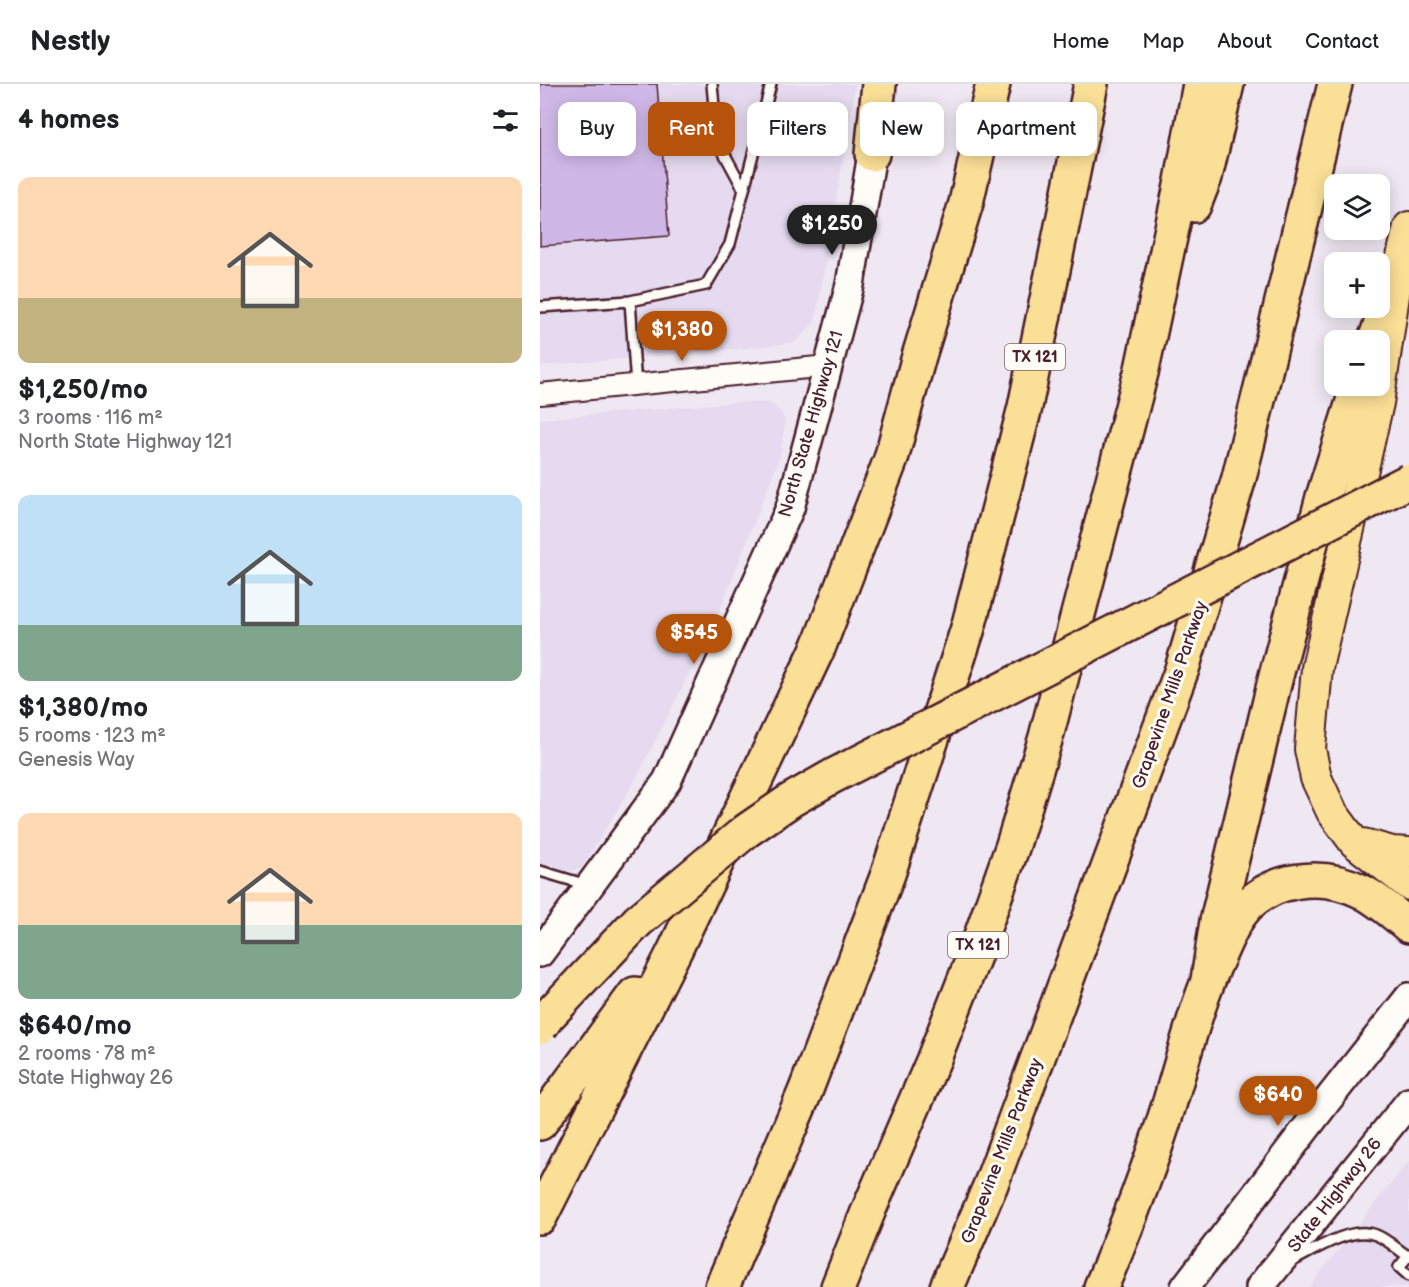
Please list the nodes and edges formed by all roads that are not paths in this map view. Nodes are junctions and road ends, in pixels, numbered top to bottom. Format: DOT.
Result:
graph roads {
  1 [pos="712,84"];
  2 [pos="771,84"];
  3 [pos="874,84"];
  4 [pos="879,84"];
  5 [pos="993,84"];
  6 [pos="1091,84"];
  7 [pos="1200,84"];
  8 [pos="1227,84"];
  9 [pos="1335,84"];
  10 [pos="873,102"];
  11 [pos="877,102"];
  12 [pos="872,156"];
  13 [pos="744,190"];
  14 [pos="1409,228"];
  15 [pos="1396,282"];
  16 [pos="1160,287"];
  17 [pos="630,301"];
  18 [pos="540,307"];
  19 [pos="1379,330"];
  20 [pos="828,366"];
  21 [pos="636,386"];
  22 [pos="540,394"];
  23 [pos="1355,396"];
  24 [pos="1409,481"];
  25 [pos="1354,842"];
  26 [pos="1409,853"];
  27 [pos="540,871"];
  28 [pos="1409,885"];
  29 [pos="589,886"];
  30 [pos="689,920"];
  31 [pos="1409,926"];
  32 [pos="540,952"];
  33 [pos="1208,980"];
  34 [pos="1409,997"];
  35 [pos="540,1028"];
  36 [pos="1409,1102"];
  37 [pos="540,1123"];
  38 [pos="540,1217"];
  39 [pos="1408,1256"];
  40 [pos="1409,1276"];
  41 [pos="1268,1279"];
  42 [pos="722,1287"];
  43 [pos="838,1287"];
  44 [pos="947,1287"];
  45 [pos="1101,1287"];
  46 [pos="1185,1287"];
  1 -- 13 [label="lane"];
  2 -- 13 [label="lane"];
  3 -- 10 [label="main road, North State Highway 121"];
  4 -- 11 [label="highway"];
  5 -- 30 [label="highway"];
  6 -- 42 [label="highway, TX 121"];
  7 -- 16 [label="highway, TX 121"];
  8 -- 16 [label="highway"];
  9 -- 44 [label="highway, Grapevine Mills Parkway"];
  12 -- 20 [label="main road, North State Highway 121"];
  13 -- 17 [label="lane"];
  14 -- 15 [label="main road"];
  15 -- 19 [label="highway"];
  15 -- 25 [label="main road"];
  16 -- 43 [label="highway, TX 121"];
  17 -- 18 [label="lane"];
  17 -- 21 [label="lane"];
  20 -- 21 [label="street"];
  20 -- 29 [label="main road, North State Highway 121"];
  21 -- 22 [label="street"];
  23 -- 33 [label="highway"];
  24 -- 35 [label="highway, bridge"];
  25 -- 26 [label="main road"];
  25 -- 28 [label="main road"];
  27 -- 29 [label="lane"];
  29 -- 32 [label="main road, North State Highway 121"];
  30 -- 37 [label="highway"];
  30 -- 38 [label="highway"];
  31 -- 33 [label="highway"];
  33 -- 45 [label="highway"];
  34 -- 46 [label="main road"];
  36 -- 41 [label="main road, State Highway 26"];
  39 -- 40 [label="lane"];
  39 -- 41 [label="lane"];
}
